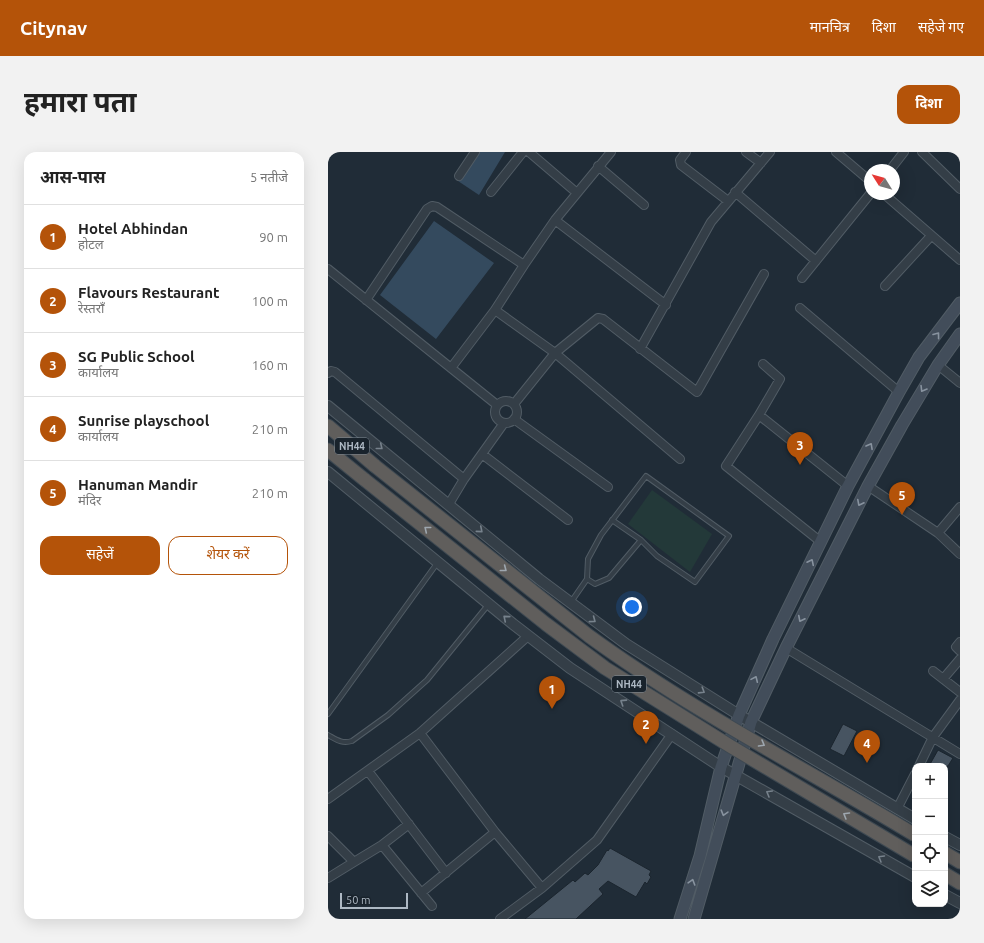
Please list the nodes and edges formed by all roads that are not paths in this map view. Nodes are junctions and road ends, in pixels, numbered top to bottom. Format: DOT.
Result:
graph roads {
  1 [pos="476,152"];
  2 [pos="523,152"];
  3 [pos="530,152"];
  4 [pos="611,152"];
  5 [pos="686,152"];
  6 [pos="746,152"];
  7 [pos="770,152"];
  8 [pos="836,152"];
  9 [pos="904,152"];
  10 [pos="922,152"];
  11 [pos="761,163"];
  12 [pos="895,164"];
  13 [pos="598,166"];
  14 [pos="459,176"];
  15 [pos="864,176"];
  16 [pos="960,189"];
  17 [pos="490,192"];
  18 [pos="735,192"];
  19 [pos="577,193"];
  20 [pos="865,200"];
  21 [pos="891,200"];
  22 [pos="728,201"];
  23 [pos="644,205"];
  24 [pos="555,220"];
  25 [pos="931,236"];
  26 [pos="960,260"];
  27 [pos="816,261"];
  28 [pos="524,265"];
  29 [pos="328,269"];
  30 [pos="764,274"];
  31 [pos="802,278"];
  32 [pos="885,286"];
  33 [pos="366,300"];
  34 [pos="960,303"];
  35 [pos="666,305"];
  36 [pos="800,308"];
  37 [pos="495,310"];
  38 [pos="960,334"];
  39 [pos="640,349"];
  40 [pos="555,353"];
  41 [pos="763,364"];
  42 [pos="938,365"];
  43 [pos="451,368"];
  44 [pos="328,373"];
  45 [pos="959,382"];
  46 [pos="900,392"];
  47 [pos="514,404"];
  48 [pos="497,405"];
  49 [pos="328,406"];
  50 [pos="759,415"];
  51 [pos="514,419"];
  52 [pos="504,423"];
  53 [pos="328,426"];
  54 [pos="328,450"];
  55 [pos="482,454"];
  56 [pos="680,458"];
  57 [pos="328,472"];
  58 [pos="464,479"];
  59 [pos="848,486"];
  60 [pos="868,486"];
  61 [pos="608,487"];
  62 [pos="449,504"];
  63 [pos="960,507"];
  64 [pos="568,520"];
  65 [pos="612,520"];
  66 [pos="938,533"];
  67 [pos="641,540"];
  68 [pos="821,542"];
  69 [pos="960,554"];
  70 [pos="438,562"];
  71 [pos="587,579"];
  72 [pos="570,602"];
  73 [pos="489,604"];
  74 [pos="528,636"];
  75 [pos="960,642"];
  76 [pos="786,648"];
  77 [pos="960,651"];
  78 [pos="960,659"];
  79 [pos="933,671"];
  80 [pos="943,679"];
  81 [pos="960,692"];
  82 [pos="960,700"];
  83 [pos="328,714"];
  84 [pos="739,715"];
  85 [pos="751,722"];
  86 [pos="420,733"];
  87 [pos="672,734"];
  88 [pos="328,735"];
  89 [pos="933,737"];
  90 [pos="960,754"];
  91 [pos="920,763"];
  92 [pos="722,767"];
  93 [pos="368,771"];
  94 [pos="735,774"];
  95 [pos="912,780"];
  96 [pos="328,799"];
  97 [pos="897,809"];
  98 [pos="912,817"];
  99 [pos="409,824"];
  100 [pos="495,832"];
  101 [pos="912,833"];
  102 [pos="328,836"];
  103 [pos="948,839"];
  104 [pos="382,845"];
  105 [pos="960,846"];
  106 [pos="912,854"];
  107 [pos="948,855"];
  108 [pos="354,862"];
  109 [pos="960,862"];
  110 [pos="446,872"];
  111 [pos="912,875"];
  112 [pos="948,876"];
  113 [pos="328,878"];
  114 [pos="960,883"];
  115 [pos="542,888"];
  116 [pos="421,893"];
  117 [pos="948,897"];
  118 [pos="960,903"];
  119 [pos="432,906"];
  120 [pos="500,919"];
  121 [pos="680,919"];
  122 [pos="694,919"];
  1 -- 14 [label="street"];
  2 -- 17 [label="street"];
  3 -- 19 [label="street"];
  4 -- 13 [label="street"];
  5 -- 22 [label="street"];
  6 -- 11 [label="street"];
  7 -- 11 [label="street"];
  8 -- 15 [label="street"];
  9 -- 12 [label="street"];
  10 -- 16 [label="street"];
  11 -- 18 [label="street"];
  13 -- 19 [label="street"];
  13 -- 23 [label="street"];
  18 -- 22 [label="street"];
  18 -- 27 [label="street"];
  19 -- 24 [label="street"];
  20 -- 27 [label="street"];
  21 -- 25 [label="street"];
  22 -- 35 [label="street"];
  24 -- 28 [label="street"];
  24 -- 35 [label="street"];
  25 -- 26 [label="street"];
  25 -- 32 [label="street"];
  27 -- 31 [label="street"];
  28 -- 33 [label="street"];
  28 -- 37 [label="street"];
  29 -- 33 [label="street"];
  30 -- 39 [label="street"];
  33 -- 43 [label="street"];
  46 -- 34 [label="main road, one-way"];
  35 -- 39 [label="street"];
  36 -- 46 [label="street"];
  37 -- 40 [label="street"];
  37 -- 43 [label="street"];
  38 -- 42 [label="main road"];
  39 -- 40 [label="street"];
  40 -- 47 [label="street"];
  40 -- 56 [label="street"];
  41 -- 50 [label="street"];
  42 -- 45 [label="street"];
  42 -- 60 [label="main road, one-way"];
  43 -- 48 [label="street"];
  44 -- 58 [label="street"];
  59 -- 46 [label="main road, one-way"];
  47 -- 48 [label="street"];
  47 -- 51 [label="street"];
  48 -- 52 [label="street"];
  49 -- 62 [label="street, one-way"];
  50 -- 59 [label="street"];
  50 -- 68 [label="street"];
  51 -- 52 [label="street"];
  51 -- 61 [label="street"];
  52 -- 55 [label="street"];
  53 -- 101 [label="highway, NH44, one-way, bridge"];
  106 -- 54 [label="highway, NH44, one-way, bridge"];
  55 -- 58 [label="street"];
  55 -- 64 [label="street"];
  57 -- 70 [label="street"];
  58 -- 62 [label="street"];
  59 -- 68 [label="main road"];
  60 -- 66 [label="street"];
  60 -- 76 [label="main road, one-way"];
  62 -- 72 [label="street, one-way"];
  63 -- 66 [label="street"];
  65 -- 67 [label="lane"];
  65 -- 67 [label="lane"];
  65 -- 71 [label="lane"];
  66 -- 69 [label="street"];
  67 -- 71 [label="lane"];
  84 -- 68 [label="main road, one-way"];
  70 -- 73 [label="street"];
  70 -- 83 [label="lane"];
  71 -- 72 [label="lane"];
  72 -- 84 [label="street, one-way"];
  74 -- 73 [label="street, one-way"];
  73 -- 88 [label="lane"];
  74 -- 86 [label="street"];
  87 -- 74 [label="street, one-way"];
  75 -- 77 [label="street"];
  76 -- 85 [label="main road"];
  76 -- 89 [label="street"];
  78 -- 80 [label="street"];
  79 -- 80 [label="street"];
  80 -- 81 [label="street"];
  82 -- 89 [label="street"];
  84 -- 85 [label="street"];
  84 -- 92 [label="main road"];
  85 -- 94 [label="main road"];
  85 -- 97 [label="street"];
  86 -- 93 [label="street"];
  86 -- 100 [label="street"];
  87 -- 92 [label="street"];
  87 -- 115 [label="street"];
  89 -- 90 [label="street"];
  89 -- 91 [label="street"];
  92 -- 94 [label="street"];
  121 -- 92 [label="main road, one-way"];
  93 -- 96 [label="street"];
  93 -- 99 [label="street"];
  111 -- 94 [label="street, one-way"];
  94 -- 122 [label="main road, one-way"];
  95 -- 97 [label="street"];
  97 -- 98 [label="street"];
  99 -- 104 [label="street"];
  99 -- 110 [label="street"];
  100 -- 110 [label="street"];
  100 -- 115 [label="street"];
  102 -- 108 [label="street"];
  103 -- 105 [label="street"];
  104 -- 108 [label="street"];
  104 -- 116 [label="street"];
  107 -- 109 [label="highway"];
  108 -- 113 [label="street"];
  110 -- 116 [label="street"];
  112 -- 114 [label="highway"];
  115 -- 120 [label="street"];
  116 -- 119 [label="street"];
  117 -- 118 [label="street"];
}
